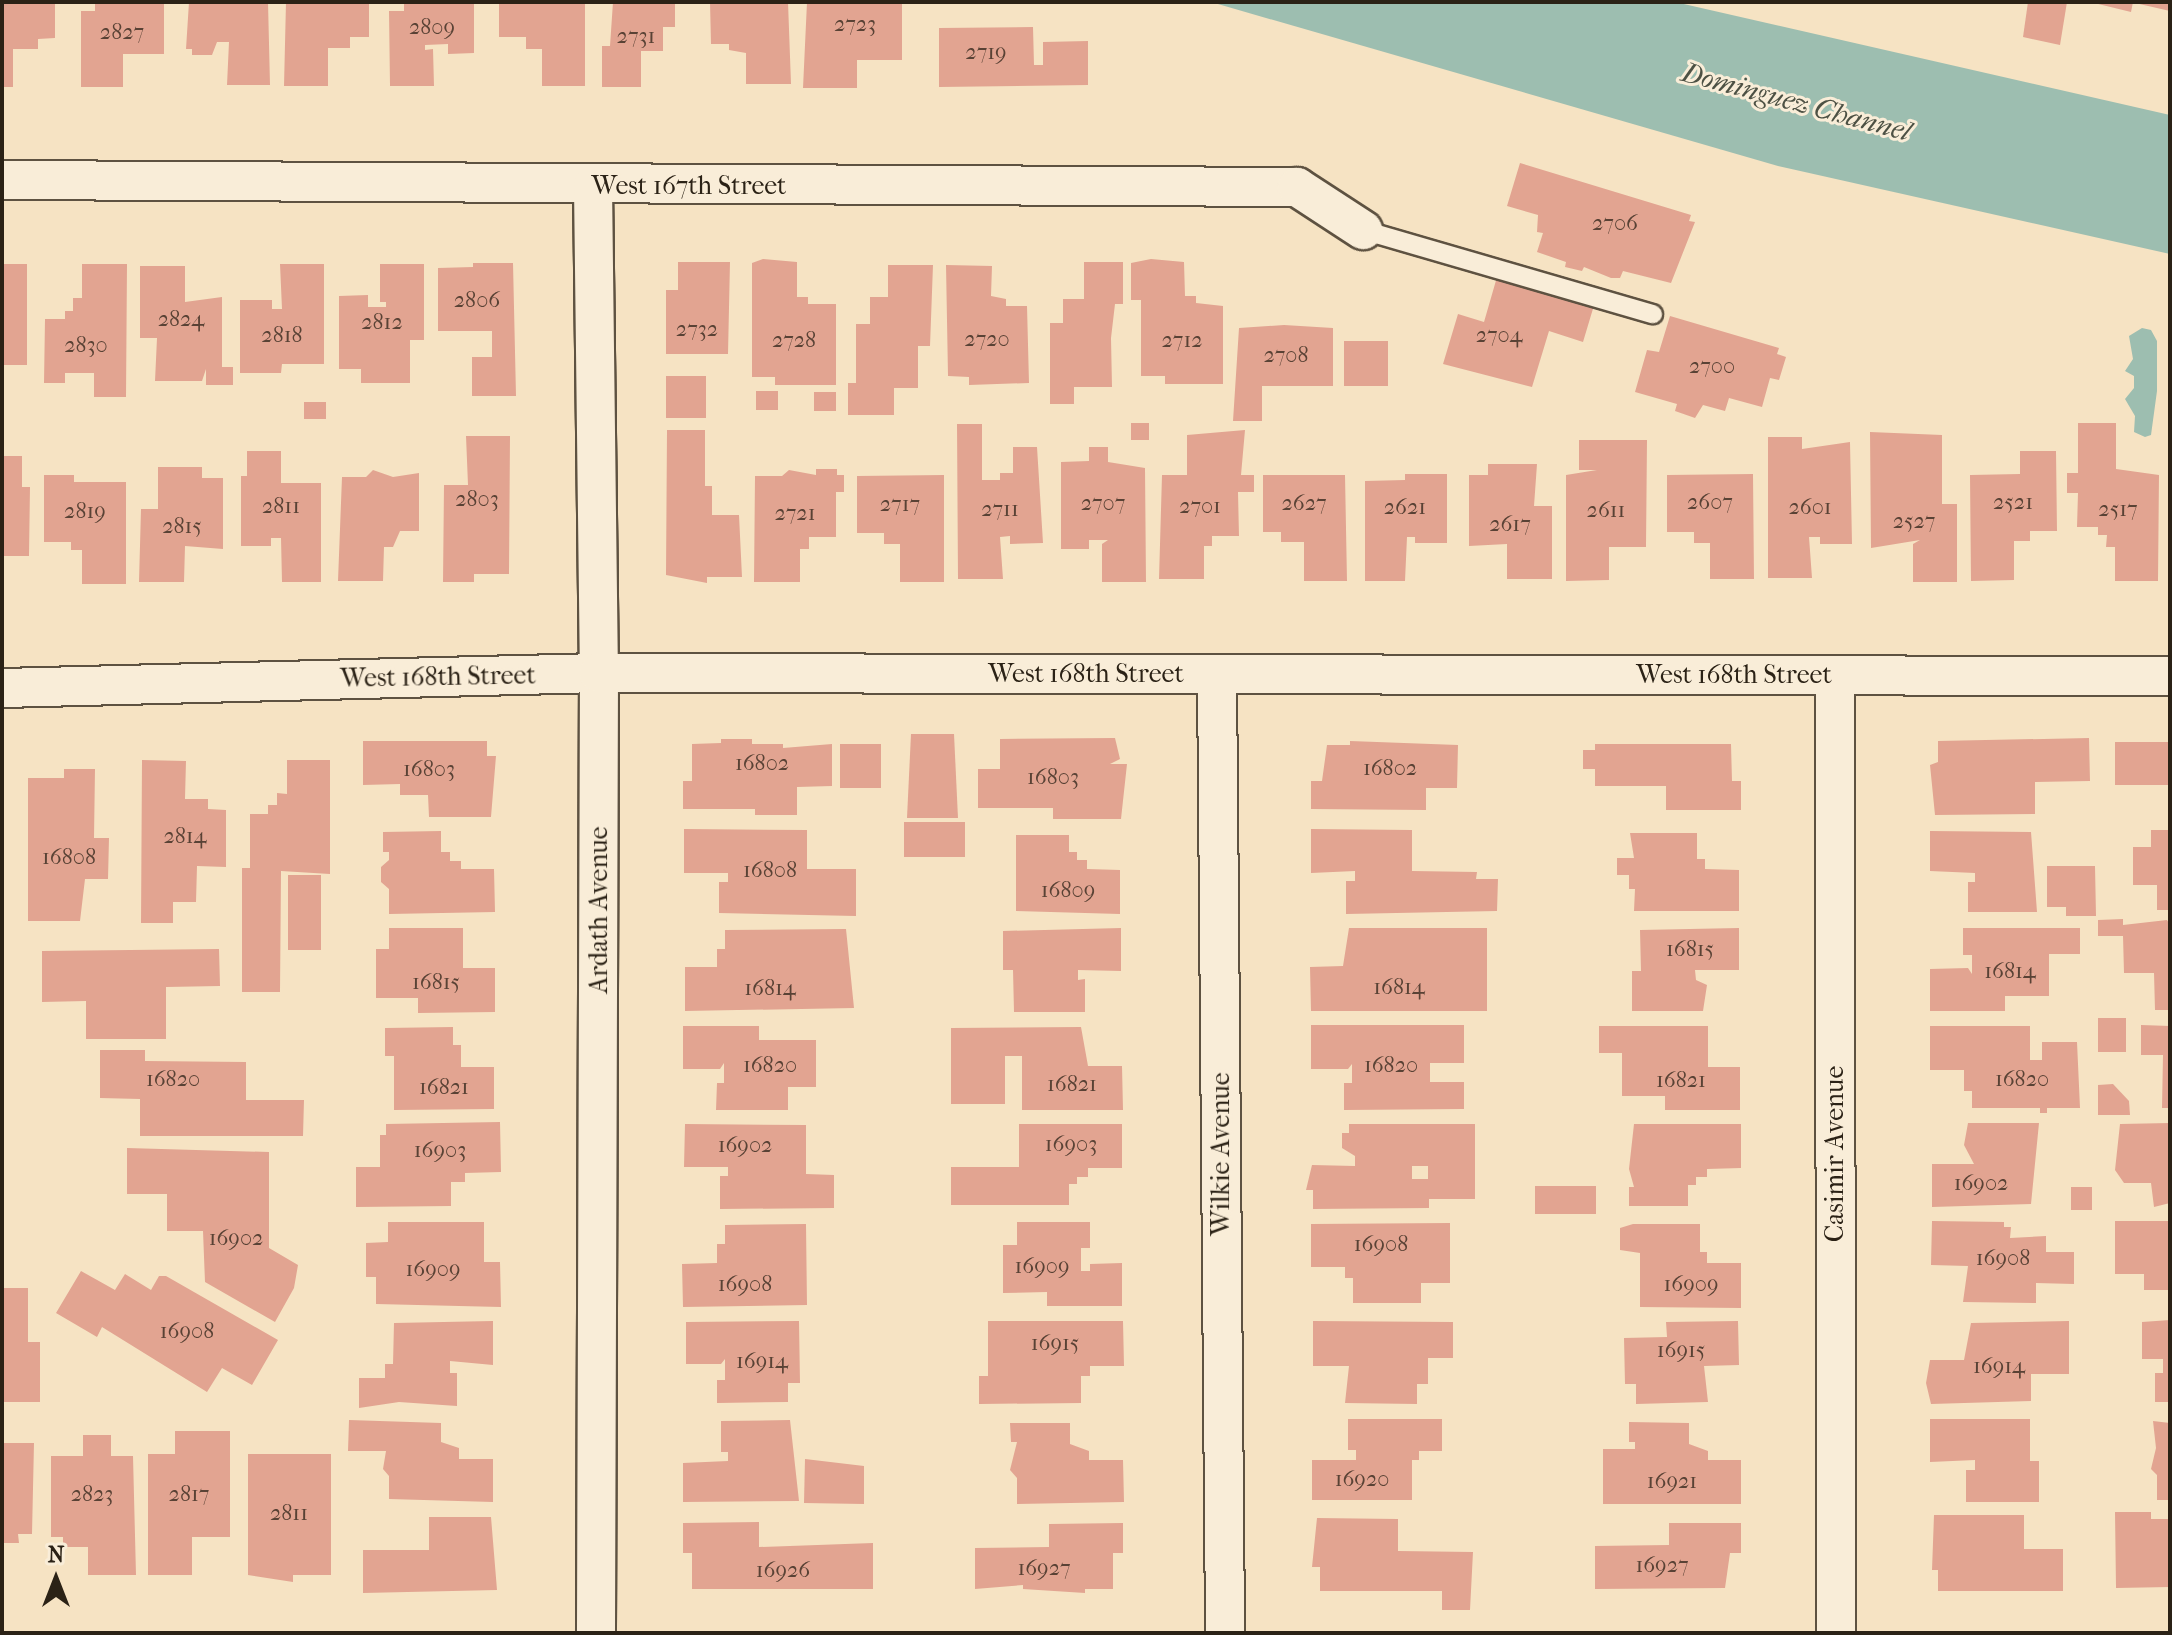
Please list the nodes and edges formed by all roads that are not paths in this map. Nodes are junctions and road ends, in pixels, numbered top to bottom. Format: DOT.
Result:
graph roads {
  1 [pos="2,180"];
  2 [pos="593,186"];
  3 [pos="1363,230"];
  4 [pos="1653,314"];
  5 [pos="599,673"];
  6 [pos="1217,674"];
  7 [pos="1835,675"];
  8 [pos="2170,676"];
  9 [pos="2,688"];
  10 [pos="596,1633"];
  11 [pos="1225,1633"];
  12 [pos="1836,1633"];
  1 -- 2 [label="street, West 167th Street"];
  2 -- 3 [label="street, West 167th Street"];
  2 -- 5 [label="street, Ardath Avenue"];
  3 -- 4 [label="lane"];
  5 -- 6 [label="street, West 168th Street"];
  5 -- 9 [label="street, West 168th Street"];
  5 -- 10 [label="street, Ardath Avenue"];
  6 -- 7 [label="street, West 168th Street"];
  6 -- 11 [label="street, Wilkie Avenue"];
  7 -- 8 [label="street, West 168th Street"];
  7 -- 12 [label="street, Casimir Avenue"];
}
